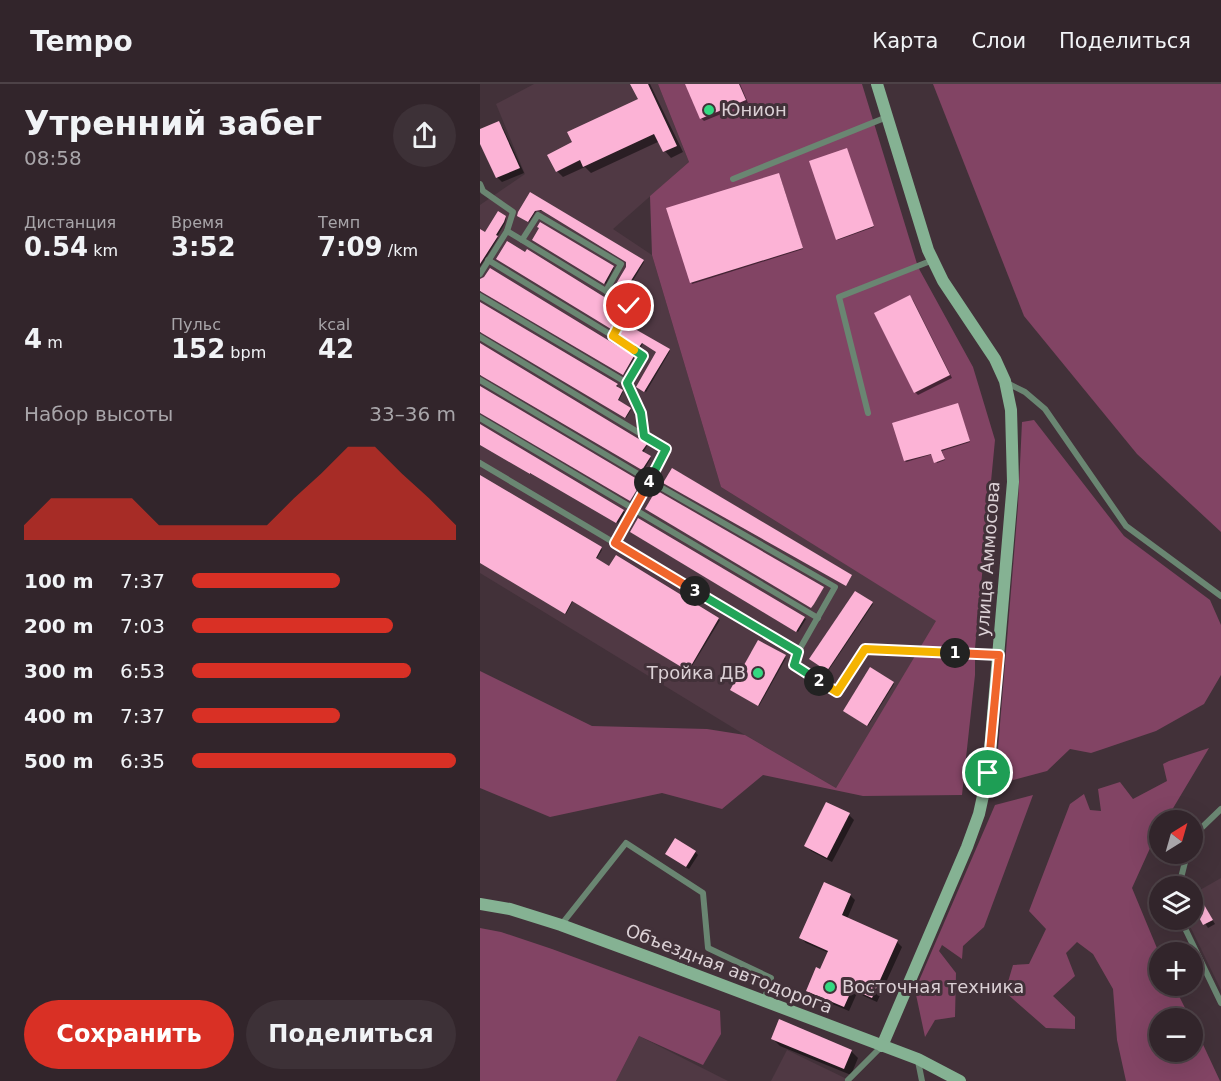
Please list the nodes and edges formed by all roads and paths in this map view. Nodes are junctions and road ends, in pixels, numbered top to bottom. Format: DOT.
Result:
graph roads {
  1 [pos="877,84"];
  2 [pos="887,117"];
  3 [pos="733,179"];
  4 [pos="480,184"];
  5 [pos="507,231"];
  6 [pos="522,240"];
  7 [pos="488,260"];
  8 [pos="933,260"];
  9 [pos="480,274"];
  10 [pos="606,291"];
  11 [pos="480,296"];
  12 [pos="613,336"];
  13 [pos="480,337"];
  14 [pos="480,380"];
  15 [pos="1005,381"];
  16 [pos="627,383"];
  17 [pos="868,413"];
  18 [pos="480,418"];
  19 [pos="644,436"];
  20 [pos="480,463"];
  21 [pos="650,481"];
  22 [pos="634,509"];
  23 [pos="615,543"];
  24 [pos="1221,596"];
  25 [pos="818,618"];
  26 [pos="798,652"];
  27 [pos="999,655"];
  28 [pos="1221,809"];
  29 [pos="1203,826"];
  30 [pos="480,904"];
  31 [pos="561,925"];
  32 [pos="1186,930"];
  33 [pos="764,1001"];
  34 [pos="1221,1003"];
  35 [pos="882,1046"];
  36 [pos="918,1059"];
  37 [pos="848,1080"];
  38 [pos="922,1081"];
  39 [pos="960,1081"];
  1 -- 2 [label="street, улица Аммосова"];
  2 -- 3 [label="lane"];
  2 -- 8 [label="street, улица Аммосова"];
  4 -- 5 [label="lane"];
  5 -- 6 [label="lane"];
  5 -- 7 [label="lane"];
  6 -- 10 [label="lane"];
  6 -- 10 [label="lane"];
  7 -- 9 [label="lane"];
  7 -- 12 [label="lane"];
  8 -- 15 [label="street, улица Аммосова"];
  8 -- 17 [label="lane"];
  10 -- 12 [label="lane"];
  11 -- 16 [label="lane"];
  12 -- 16 [label="lane"];
  13 -- 19 [label="lane"];
  14 -- 21 [label="lane"];
  15 -- 24 [label="lane"];
  15 -- 27 [label="street, улица Аммосова"];
  16 -- 19 [label="lane"];
  18 -- 22 [label="lane"];
  19 -- 21 [label="lane"];
  20 -- 23 [label="lane"];
  21 -- 22 [label="lane"];
  21 -- 25 [label="lane"];
  22 -- 23 [label="lane"];
  22 -- 25 [label="lane"];
  23 -- 26 [label="lane"];
  25 -- 26 [label="lane"];
  26 -- 27 [label="lane"];
  27 -- 35 [label="street, улица Аммосова"];
  28 -- 29 [label="lane"];
  30 -- 31 [label="street, Объездная автодорога"];
  31 -- 33 [label="street, Объездная автодорога"];
  31 -- 33 [label="lane"];
  32 -- 34 [label="lane"];
  33 -- 35 [label="street, Объездная автодорога"];
  35 -- 36 [label="street, Объездная автодорога"];
  35 -- 37 [label="lane"];
  36 -- 38 [label="lane"];
  36 -- 39 [label="street, Объездная автодорога"];
}
